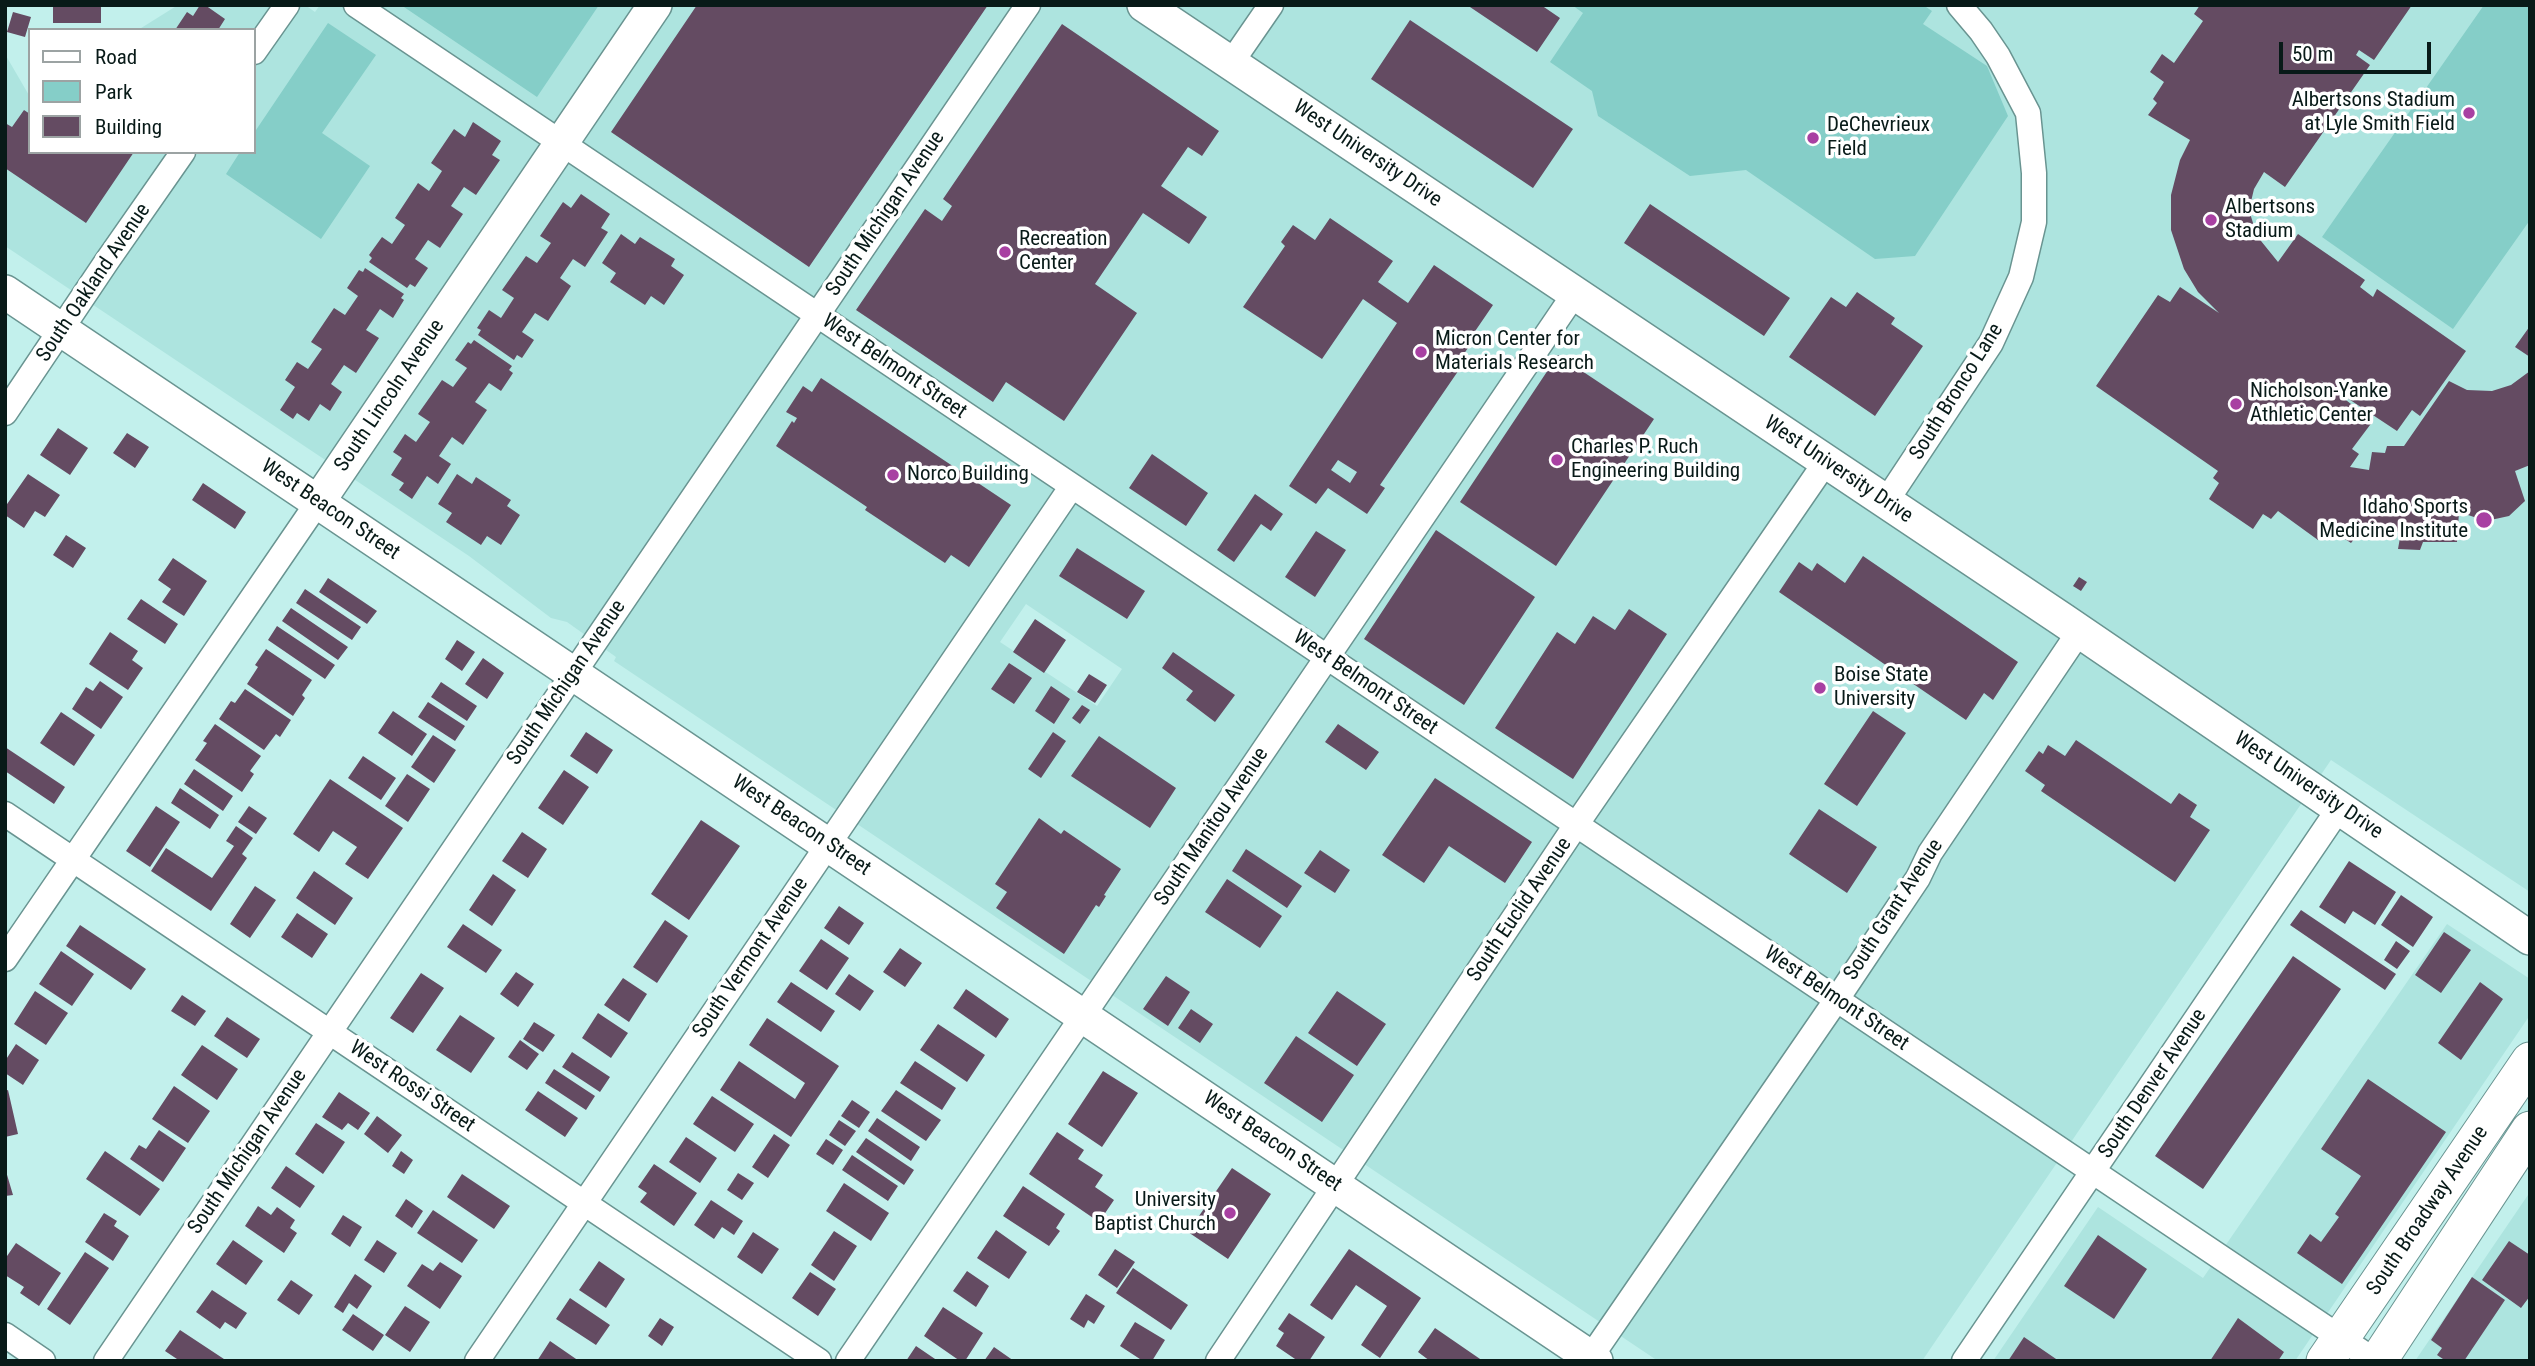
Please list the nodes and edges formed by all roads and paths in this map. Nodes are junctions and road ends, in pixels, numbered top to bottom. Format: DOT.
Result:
graph roads {
  1 [pos="287,5"];
  2 [pos="356,5"];
  3 [pos="655,5"];
  4 [pos="1028,5"];
  5 [pos="1144,5"];
  6 [pos="1271,5"];
  7 [pos="1959,5"];
  8 [pos="256,49"];
  9 [pos="1231,63"];
  10 [pos="562,144"];
  11 [pos="182,154"];
  12 [pos="5,292"];
  13 [pos="1575,293"];
  14 [pos="817,315"];
  15 [pos="62,330"];
  16 [pos="5,413"];
  17 [pos="1825,463"];
  18 [pos="1072,486"];
  19 [pos="318,502"];
  20 [pos="1885,503"];
  21 [pos="2079,632"];
  22 [pos="1327,657"];
  23 [pos="573,674"];
  24 [pos="2340,807"];
  25 [pos="5,814"];
  26 [pos="1576,825"];
  27 [pos="828,845"];
  28 [pos="74,860"];
  29 [pos="2530,937"];
  30 [pos="5,959"];
  31 [pos="1837,999"];
  32 [pos="1083,1016"];
  33 [pos="329,1031"];
  34 [pos="2530,1061"];
  35 [pos="2530,1130"];
  36 [pos="2093,1172"];
  37 [pos="1336,1185"];
  38 [pos="584,1203"];
  39 [pos="5,1335"];
  40 [pos="2333,1349"];
  41 [pos="1592,1360"];
  42 [pos="43,1361"];
  43 [pos="106,1361"];
  44 [pos="477,1361"];
  45 [pos="819,1361"];
  46 [pos="848,1361"];
  47 [pos="1218,1361"];
  48 [pos="1964,1361"];
  49 [pos="2376,1361"];
  1 -- 8 [label="street"];
  2 -- 10 [label="street, West Belmont Street"];
  3 -- 10 [label="street, South Lincoln Avenue"];
  4 -- 14 [label="street, South Michigan Avenue"];
  5 -- 9 [label="street, West University Drive"];
  6 -- 9 [label="street"];
  7 -- 20 [label="street, South Bronco Lane"];
  9 -- 13 [label="street, West University Drive"];
  10 -- 14 [label="street, West Belmont Street"];
  10 -- 19 [label="street, South Lincoln Avenue"];
  11 -- 15 [label="street, South Oakland Avenue"];
  12 -- 15 [label="street, West Beacon Street"];
  13 -- 17 [label="street, West University Drive"];
  13 -- 22 [label="street, South Manitou Avenue"];
  14 -- 18 [label="street, West Belmont Street"];
  14 -- 23 [label="street, South Michigan Avenue"];
  15 -- 16 [label="street, South Oakland Avenue"];
  15 -- 19 [label="street, West Beacon Street"];
  17 -- 20 [label="street, West University Drive"];
  17 -- 26 [label="street, South Euclid Avenue"];
  18 -- 22 [label="street, West Belmont Street"];
  18 -- 27 [label="street, South Vermont Avenue"];
  19 -- 23 [label="street, West Beacon Street"];
  19 -- 28 [label="street, South Lincoln Avenue"];
  20 -- 21 [label="street, West University Drive"];
  21 -- 24 [label="street, West University Drive"];
  21 -- 31 [label="street, South Grant Avenue"];
  22 -- 26 [label="street, West Belmont Street"];
  22 -- 32 [label="street, South Manitou Avenue"];
  23 -- 27 [label="street, West Beacon Street"];
  23 -- 33 [label="street, South Michigan Avenue"];
  24 -- 29 [label="street, West University Drive"];
  24 -- 36 [label="street, South Denver Avenue"];
  25 -- 28 [label="street, West Rossi Street"];
  26 -- 31 [label="street, West Belmont Street"];
  26 -- 37 [label="street, South Euclid Avenue"];
  27 -- 32 [label="street, West Beacon Street"];
  27 -- 38 [label="street, South Vermont Avenue"];
  28 -- 30 [label="street, South Lincoln Avenue"];
  28 -- 33 [label="street, West Rossi Street"];
  31 -- 36 [label="street, West Belmont Street"];
  31 -- 41 [label="street, South Grant Avenue"];
  32 -- 37 [label="street, West Beacon Street"];
  32 -- 46 [label="street, South Manitou Avenue"];
  33 -- 38 [label="street, West Rossi Street"];
  33 -- 43 [label="street, South Michigan Avenue"];
  34 -- 40 [label="main road, South Broadway Avenue"];
  35 -- 49 [label="main road, South Broadway Avenue"];
  36 -- 40 [label="street, West Belmont Street"];
  36 -- 48 [label="street, South Denver Avenue"];
  37 -- 41 [label="street, West Beacon Street"];
  37 -- 47 [label="street, South Euclid Avenue"];
  38 -- 44 [label="street, South Vermont Avenue"];
  38 -- 45 [label="street, West Rossi Street"];
  39 -- 42 [label="street"];
  40 -- 49 [label="street, West Belmont Street"];
}
